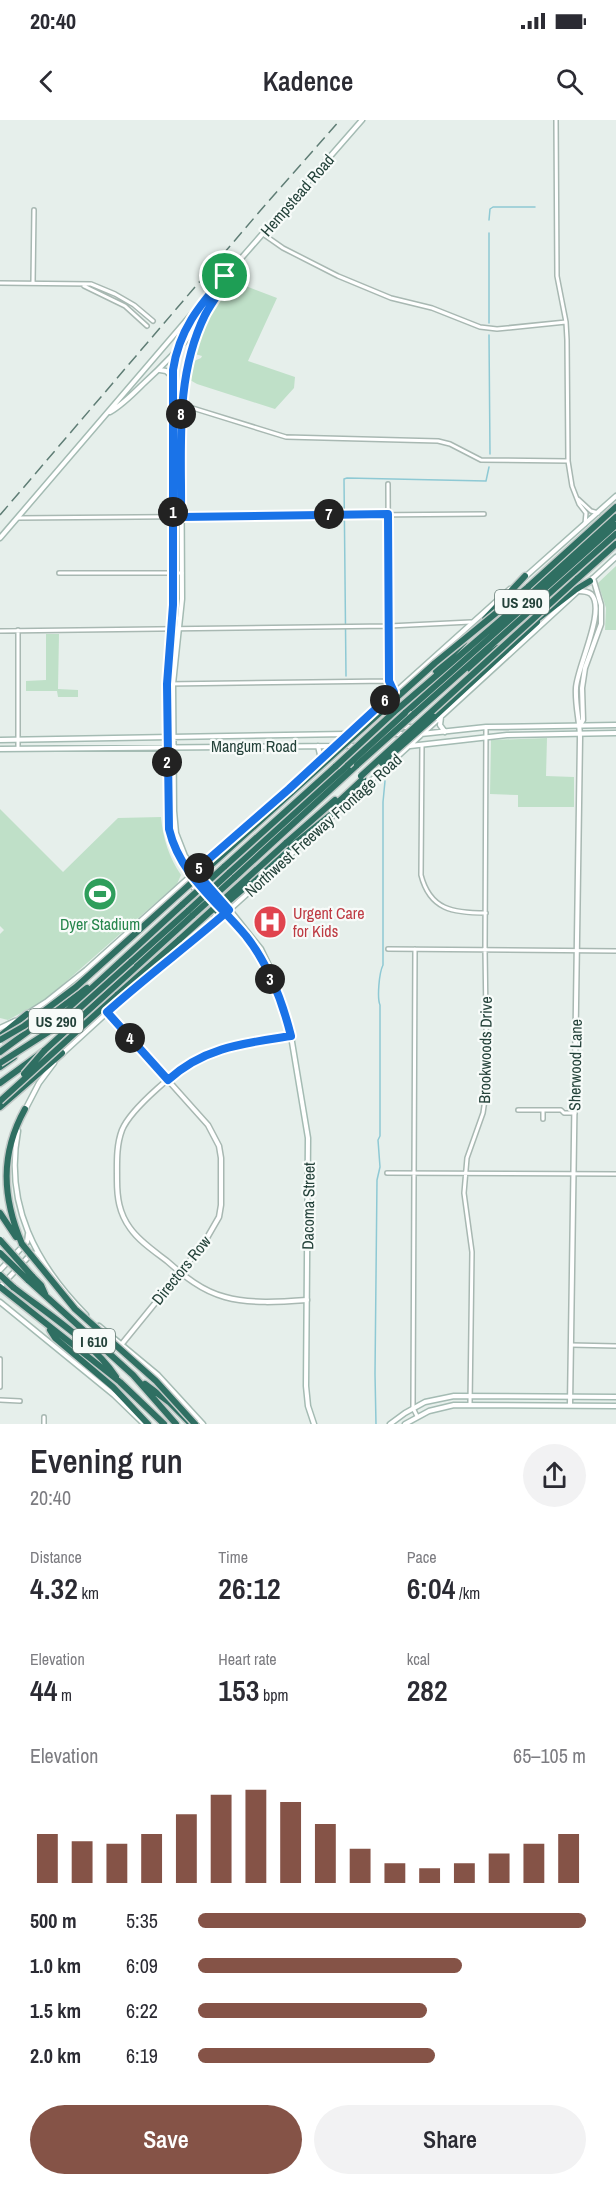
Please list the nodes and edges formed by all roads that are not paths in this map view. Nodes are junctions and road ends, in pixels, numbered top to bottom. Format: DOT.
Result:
graph roads {
  1 [pos="362,120"];
  2 [pos="556,120"];
  3 [pos="34,210"];
  4 [pos="263,234"];
  5 [pos="232,271"];
  6 [pos="33,283"];
  7 [pos="0,284"];
  8 [pos="82,285"];
  9 [pos="197,309"];
  10 [pos="205,316"];
  11 [pos="153,321"];
  12 [pos="566,322"];
  13 [pos="147,326"];
  14 [pos="177,352"];
  15 [pos="159,370"];
  16 [pos="173,377"];
  17 [pos="172,405"];
  18 [pos="182,405"];
  19 [pos="109,413"];
  20 [pos="568,461"];
  21 [pos="388,484"];
  22 [pos="616,496"];
  23 [pos="578,499"];
  24 [pos="616,507"];
  25 [pos="598,513"];
  26 [pos="388,514"];
  27 [pos="484,514"];
  28 [pos="173,517"];
  29 [pos="181,517"];
  30 [pos="616,517"];
  31 [pos="17,518"];
  32 [pos="585,524"];
  33 [pos="616,525"];
  34 [pos="616,534"];
  35 [pos="0,538"];
  36 [pos="616,544"];
  37 [pos="616,557"];
  38 [pos="59,573"];
  39 [pos="174,573"];
  40 [pos="182,573"];
  41 [pos="525,576"];
  42 [pos="592,579"];
  43 [pos="578,591"];
  44 [pos="551,609"];
  45 [pos="471,622"];
  46 [pos="389,626"];
  47 [pos="172,628"];
  48 [pos="180,628"];
  49 [pos="18,630"];
  50 [pos="0,631"];
  51 [pos="456,676"];
  52 [pos="389,681"];
  53 [pos="167,684"];
  54 [pos="173,684"];
  55 [pos="426,684"];
  56 [pos="394,692"];
  57 [pos="374,712"];
  58 [pos="437,717"];
  59 [pos="431,724"];
  60 [pos="580,725"];
  61 [pos="616,725"];
  62 [pos="532,726"];
  63 [pos="486,727"];
  64 [pos="445,732"];
  65 [pos="616,733"];
  66 [pos="349,734"];
  67 [pos="580,734"];
  68 [pos="421,735"];
  69 [pos="532,735"];
  70 [pos="285,736"];
  71 [pos="228,737"];
  72 [pos="486,737"];
  73 [pos="167,738"];
  74 [pos="173,738"];
  75 [pos="68,739"];
  76 [pos="0,740"];
  77 [pos="18,740"];
  78 [pos="116,740"];
  79 [pos="422,745"];
  80 [pos="229,746"];
  81 [pos="318,746"];
  82 [pos="335,746"];
  83 [pos="409,746"];
  84 [pos="69,747"];
  85 [pos="116,747"];
  86 [pos="167,747"];
  87 [pos="173,747"];
  88 [pos="286,747"];
  89 [pos="0,748"];
  90 [pos="18,748"];
  91 [pos="326,755"];
  92 [pos="321,759"];
  93 [pos="385,768"];
  94 [pos="363,789"];
  95 [pos="286,843"];
  96 [pos="195,871"];
  97 [pos="191,875"];
  98 [pos="232,875"];
  99 [pos="159,905"];
  100 [pos="228,911"];
  101 [pos="486,913"];
  102 [pos="210,928"];
  103 [pos="180,939"];
  104 [pos="388,949"];
  105 [pos="415,949"];
  106 [pos="485,950"];
  107 [pos="577,951"];
  108 [pos="616,951"];
  109 [pos="102,977"];
  110 [pos="107,1012"];
  111 [pos="27,1014"];
  112 [pos="0,1028"];
  113 [pos="291,1036"];
  114 [pos="0,1038"];
  115 [pos="44,1051"];
  116 [pos="0,1052"];
  117 [pos="62,1053"];
  118 [pos="2,1064"];
  119 [pos="168,1080"];
  120 [pos="0,1083"];
  121 [pos="0,1101"];
  122 [pos="0,1108"];
  123 [pos="25,1108"];
  124 [pos="518,1110"];
  125 [pos="543,1110"];
  126 [pos="575,1113"];
  127 [pos="543,1119"];
  128 [pos="387,1173"];
  129 [pos="414,1173"];
  130 [pos="464,1173"];
  131 [pos="574,1174"];
  132 [pos="616,1174"];
  133 [pos="0,1213"];
  134 [pos="27,1230"];
  135 [pos="0,1240"];
  136 [pos="22,1244"];
  137 [pos="0,1252"];
  138 [pos="39,1255"];
  139 [pos="179,1272"];
  140 [pos="0,1273"];
  141 [pos="30,1278"];
  142 [pos="0,1287"];
  143 [pos="307,1300"];
  144 [pos="0,1302"];
  145 [pos="46,1324"];
  146 [pos="121,1345"];
  147 [pos="571,1345"];
  148 [pos="616,1346"];
  149 [pos="0,1359"];
  150 [pos="133,1375"];
  151 [pos="120,1382"];
  152 [pos="0,1387"];
  153 [pos="470,1395"];
  154 [pos="570,1396"];
  155 [pos="616,1397"];
  156 [pos="0,1400"];
  157 [pos="20,1401"];
  158 [pos="470,1404"];
  159 [pos="570,1405"];
  160 [pos="616,1406"];
  161 [pos="413,1408"];
  162 [pos="417,1416"];
  163 [pos="44,1417"];
  164 [pos="44,1424"];
  165 [pos="146,1424"];
  166 [pos="164,1424"];
  167 [pos="176,1424"];
  168 [pos="193,1424"];
  169 [pos="203,1424"];
  170 [pos="314,1424"];
  171 [pos="390,1424"];
  172 [pos="405,1424"];
  1 -- 4 [label="main road, Hempstead Road"];
  2 -- 12 [label="street"];
  3 -- 6 [label="street"];
  4 -- 5 [label="main road, Hempstead Road"];
  4 -- 12 [label="street"];
  5 -- 9 [label="main road, Hempstead Road"];
  5 -- 10 [label="main road, Hempstead Road"];
  6 -- 7 [label="street"];
  6 -- 8 [label="street"];
  8 -- 11 [label="street"];
  8 -- 13 [label="street"];
  9 -- 14 [label="main road, Dacoma Street"];
  9 -- 19 [label="main road, Hempstead Road"];
  10 -- 14 [label="main road, Hempstead Road"];
  10 -- 18 [label="main road, Dacoma Street"];
  12 -- 20 [label="street"];
  14 -- 15 [label="main road, Hempstead Road"];
  14 -- 16 [label="main road, Dacoma Street"];
  15 -- 16 [label="main road"];
  15 -- 19 [label="main road, Hempstead Road"];
  16 -- 17 [label="main road, Dacoma Street"];
  17 -- 18 [label="street"];
  17 -- 28 [label="main road, Dacoma Street"];
  18 -- 20 [label="street"];
  18 -- 29 [label="main road, Dacoma Street"];
  19 -- 31 [label="main road, Hempstead Road"];
  20 -- 23 [label="street"];
  21 -- 26 [label="street"];
  22 -- 25 [label="main road"];
  23 -- 25 [label="street"];
  23 -- 32 [label="street"];
  24 -- 114 [label="highway, bridge"];
  25 -- 32 [label="main road"];
  26 -- 27 [label="street"];
  26 -- 29 [label="street"];
  26 -- 46 [label="street"];
  28 -- 29 [label="street"];
  28 -- 31 [label="street"];
  28 -- 39 [label="main road, Dacoma Street"];
  29 -- 40 [label="main road, Dacoma Street"];
  30 -- 55 [label="highway, US 290"];
  31 -- 35 [label="main road, Hempstead Road"];
  32 -- 41 [label="main road"];
  33 -- 98 [label="highway, bridge"];
  34 -- 51 [label="highway, US 290"];
  36 -- 95 [label="highway, bridge"];
  37 -- 42 [label="main road, Northwest Freeway Frontage Road"];
  38 -- 39 [label="street"];
  39 -- 40 [label="street"];
  39 -- 47 [label="main road, Dacoma Street"];
  40 -- 48 [label="main road, Dacoma Street"];
  41 -- 45 [label="main road"];
  41 -- 55 [label="highway"];
  42 -- 43 [label="main road, Northwest Freeway Frontage Road"];
  42 -- 44 [label="highway"];
  42 -- 60 [label="main road, Sherwood Lane"];
  43 -- 58 [label="main road, Northwest Freeway Frontage Road"];
  43 -- 60 [label="main road, Sherwood Lane"];
  44 -- 51 [label="highway"];
  44 -- 58 [label="highway"];
  45 -- 46 [label="street"];
  45 -- 56 [label="main road"];
  46 -- 48 [label="street"];
  46 -- 52 [label="street"];
  47 -- 48 [label="street"];
  47 -- 49 [label="street"];
  47 -- 53 [label="main road, Dacoma Street"];
  48 -- 54 [label="main road, Dacoma Street"];
  49 -- 50 [label="street"];
  49 -- 77 [label="street"];
  51 -- 98 [label="highway, US 290, bridge"];
  52 -- 54 [label="street"];
  52 -- 56 [label="street"];
  53 -- 54 [label="street"];
  53 -- 73 [label="main road, Dacoma Street"];
  54 -- 74 [label="main road, Dacoma Street"];
  55 -- 109 [label="highway, US 290, bridge"];
  56 -- 57 [label="main road"];
  57 -- 59 [label="main road"];
  57 -- 66 [label="main road"];
  58 -- 59 [label="main road, Northwest Freeway Frontage Road"];
  58 -- 64 [label="main road"];
  58 -- 95 [label="highway, bridge"];
  59 -- 68 [label="main road, Northwest Freeway Frontage Road"];
  60 -- 61 [label="main road, Mangum Road"];
  60 -- 62 [label="main road, Mangum Road"];
  60 -- 67 [label="main road, Sherwood Lane"];
  62 -- 63 [label="main road, Mangum Road"];
  62 -- 69 [label="main road"];
  63 -- 64 [label="main road, Mangum Road"];
  63 -- 72 [label="street, Brookwoods Drive"];
  64 -- 68 [label="main road, Mangum Road"];
  65 -- 67 [label="main road, Mangum Road"];
  66 -- 68 [label="main road, Mangum Road"];
  66 -- 70 [label="main road, Mangum Road"];
  66 -- 82 [label="main road"];
  67 -- 69 [label="main road, Mangum Road"];
  67 -- 107 [label="main road, Sherwood Lane"];
  68 -- 83 [label="main road, Northwest Freeway Frontage Road"];
  69 -- 72 [label="main road, Mangum Road"];
  70 -- 71 [label="main road, Mangum Road"];
  70 -- 88 [label="main road"];
  71 -- 74 [label="main road, Mangum Road"];
  71 -- 80 [label="main road"];
  72 -- 79 [label="main road, Mangum Road"];
  72 -- 101 [label="street, Brookwoods Drive"];
  73 -- 74 [label="main road, Mangum Road"];
  73 -- 78 [label="main road, Mangum Road"];
  73 -- 86 [label="main road, Dacoma Street"];
  74 -- 87 [label="main road, Dacoma Street"];
  75 -- 77 [label="main road, Mangum Road"];
  75 -- 78 [label="main road, Mangum Road"];
  75 -- 84 [label="main road"];
  76 -- 77 [label="main road, Mangum Road"];
  77 -- 90 [label="street"];
  78 -- 85 [label="main road"];
  79 -- 83 [label="main road, Mangum Road"];
  79 -- 101 [label="street"];
  80 -- 87 [label="main road, Mangum Road"];
  80 -- 88 [label="main road, Mangum Road"];
  81 -- 82 [label="main road, Mangum Road"];
  81 -- 88 [label="main road, Mangum Road"];
  81 -- 92 [label="main road"];
  82 -- 83 [label="main road, Mangum Road"];
  82 -- 91 [label="main road"];
  83 -- 93 [label="main road, Northwest Freeway Frontage Road"];
  84 -- 85 [label="main road, Mangum Road"];
  84 -- 90 [label="main road, Mangum Road"];
  85 -- 86 [label="main road, Mangum Road"];
  86 -- 87 [label="main road, Mangum Road"];
  86 -- 97 [label="main road, Dacoma Street"];
  87 -- 96 [label="main road, Dacoma Street"];
  89 -- 90 [label="main road, Mangum Road"];
  91 -- 92 [label="main road"];
  91 -- 93 [label="main road"];
  92 -- 96 [label="main road"];
  93 -- 94 [label="main road, Northwest Freeway Frontage Road"];
  94 -- 100 [label="main road, Northwest Freeway Frontage Road"];
  94 -- 103 [label="highway, bridge"];
  95 -- 103 [label="highway, bridge"];
  96 -- 97 [label="main road"];
  96 -- 100 [label="main road, Dacoma Street"];
  97 -- 99 [label="main road"];
  97 -- 100 [label="main road, Dacoma Street"];
  98 -- 115 [label="highway, US 290, bridge"];
  98 -- 118 [label="highway, bridge"];
  99 -- 102 [label="main road"];
  99 -- 111 [label="main road"];
  100 -- 102 [label="main road, Northwest Freeway Frontage Road"];
  100 -- 113 [label="main road, Dacoma Street"];
  101 -- 106 [label="street, Brookwoods Drive"];
  102 -- 110 [label="main road, Northwest Freeway Frontage Road"];
  103 -- 121 [label="highway, bridge"];
  104 -- 105 [label="street"];
  105 -- 106 [label="street"];
  105 -- 129 [label="street"];
  106 -- 107 [label="street"];
  106 -- 130 [label="street, Brookwoods Drive"];
  107 -- 108 [label="street"];
  107 -- 126 [label="main road, Sherwood Lane"];
  109 -- 116 [label="highway"];
  109 -- 118 [label="highway, US 290"];
  110 -- 117 [label="main road, Northwest Freeway Frontage Road"];
  110 -- 119 [label="main road, Directors Row"];
  111 -- 112 [label="main road"];
  111 -- 114 [label="highway"];
  113 -- 119 [label="main road"];
  113 -- 143 [label="main road, Dacoma Street"];
  115 -- 120 [label="highway, US 290, bridge"];
  115 -- 122 [label="highway, bridge"];
  117 -- 122 [label="highway"];
  117 -- 123 [label="main road, Northwest Freeway Frontage Road"];
  119 -- 139 [label="main road, Directors Row"];
  119 -- 139 [label="main road"];
  123 -- 134 [label="main road, Northwest Freeway Frontage Road"];
  123 -- 136 [label="highway"];
  124 -- 125 [label="street"];
  125 -- 126 [label="street"];
  125 -- 127 [label="street"];
  126 -- 131 [label="main road, Sherwood Lane"];
  128 -- 129 [label="street"];
  129 -- 130 [label="street"];
  129 -- 161 [label="street"];
  130 -- 131 [label="street"];
  130 -- 153 [label="street, Brookwoods Drive"];
  131 -- 132 [label="street"];
  131 -- 147 [label="main road, Sherwood Lane"];
  133 -- 136 [label="highway"];
  134 -- 138 [label="main road, Northwest Freeway Frontage Road"];
  134 -- 140 [label="main road"];
  135 -- 141 [label="highway, bridge"];
  136 -- 168 [label="highway, bridge"];
  137 -- 141 [label="highway, I 610, bridge"];
  138 -- 142 [label="main road"];
  138 -- 146 [label="main road, Northwest Freeway Frontage Road"];
  139 -- 143 [label="main road"];
  139 -- 146 [label="main road, Directors Row"];
  140 -- 151 [label="highway, bridge"];
  141 -- 150 [label="highway, I 610"];
  142 -- 145 [label="highway, I 610"];
  143 -- 170 [label="main road, Dacoma Street"];
  144 -- 165 [label="main road"];
  145 -- 151 [label="highway, I 610"];
  145 -- 165 [label="highway"];
  146 -- 169 [label="main road, Northwest Freeway Frontage Road"];
  147 -- 148 [label="street"];
  147 -- 154 [label="main road, Sherwood Lane"];
  149 -- 152 [label="street"];
  150 -- 167 [label="highway, I 610"];
  150 -- 168 [label="highway"];
  151 -- 166 [label="highway, I 610"];
  153 -- 154 [label="main road"];
  153 -- 158 [label="street, Brookwoods Drive"];
  153 -- 161 [label="main road"];
  154 -- 155 [label="main road"];
  154 -- 159 [label="main road, Sherwood Lane"];
  156 -- 157 [label="street"];
  158 -- 159 [label="main road"];
  158 -- 162 [label="main road"];
  159 -- 160 [label="main road"];
  161 -- 162 [label="street"];
  161 -- 171 [label="main road"];
  162 -- 172 [label="main road"];
  163 -- 164 [label="street"];
}
